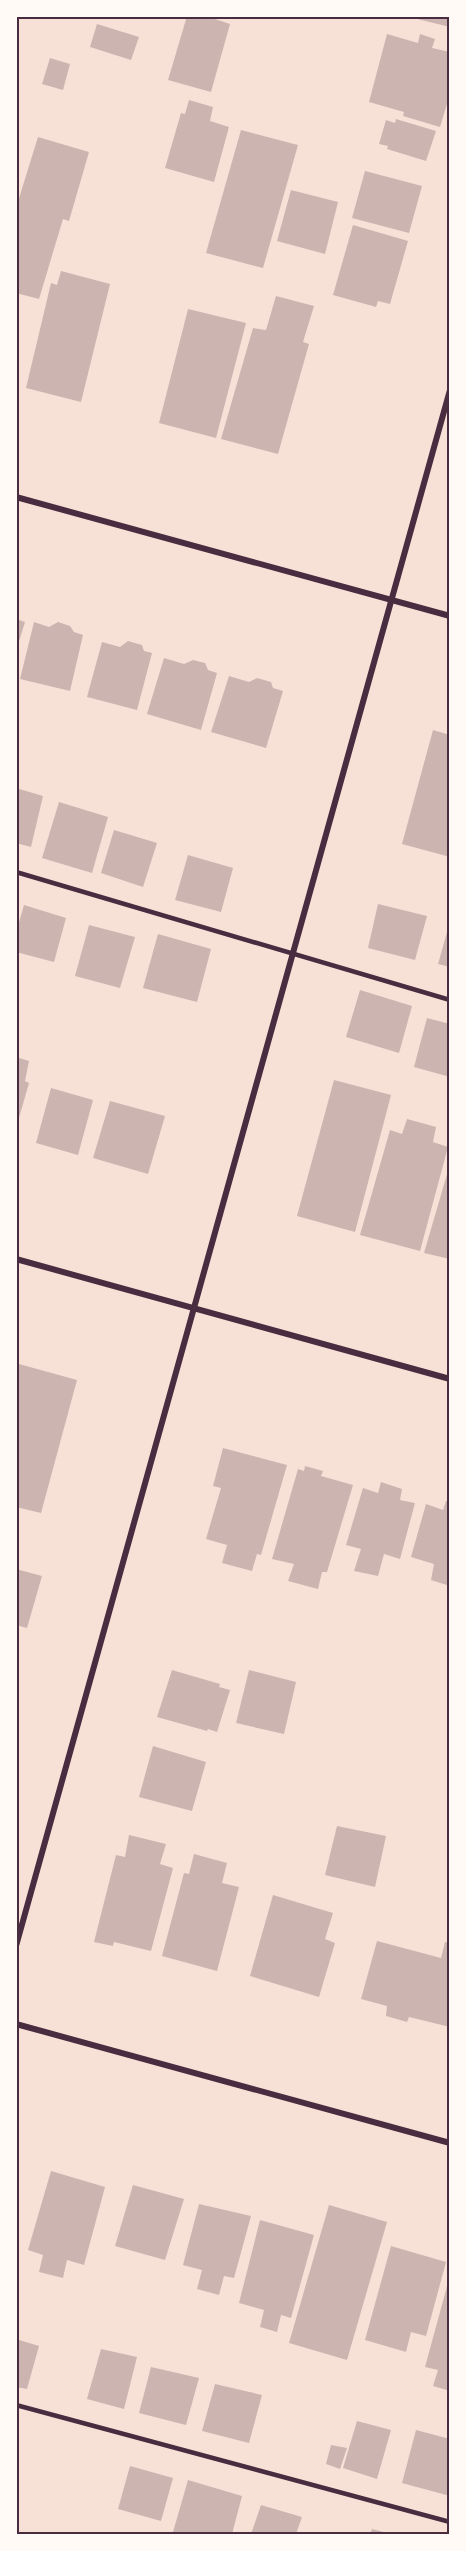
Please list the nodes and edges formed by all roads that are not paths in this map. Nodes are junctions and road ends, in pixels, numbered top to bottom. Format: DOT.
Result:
graph roads {
  1 [pos="450,390"];
  2 [pos="16,497"];
  3 [pos="391,600"];
  4 [pos="450,616"];
  5 [pos="16,872"];
  6 [pos="292,954"];
  7 [pos="450,1000"];
  8 [pos="16,1259"];
  9 [pos="194,1308"];
  10 [pos="450,1379"];
  11 [pos="16,1946"];
  12 [pos="16,2024"];
  13 [pos="450,2143"];
  14 [pos="16,2405"];
  15 [pos="450,2522"];
  1 -- 3 [label="street"];
  2 -- 3 [label="street"];
  3 -- 4 [label="street"];
  3 -- 6 [label="street"];
  5 -- 6 [label="lane"];
  6 -- 7 [label="lane"];
  6 -- 9 [label="street"];
  8 -- 9 [label="street"];
  9 -- 10 [label="street"];
  9 -- 11 [label="street"];
  12 -- 13 [label="street"];
  14 -- 15 [label="lane"];
}
